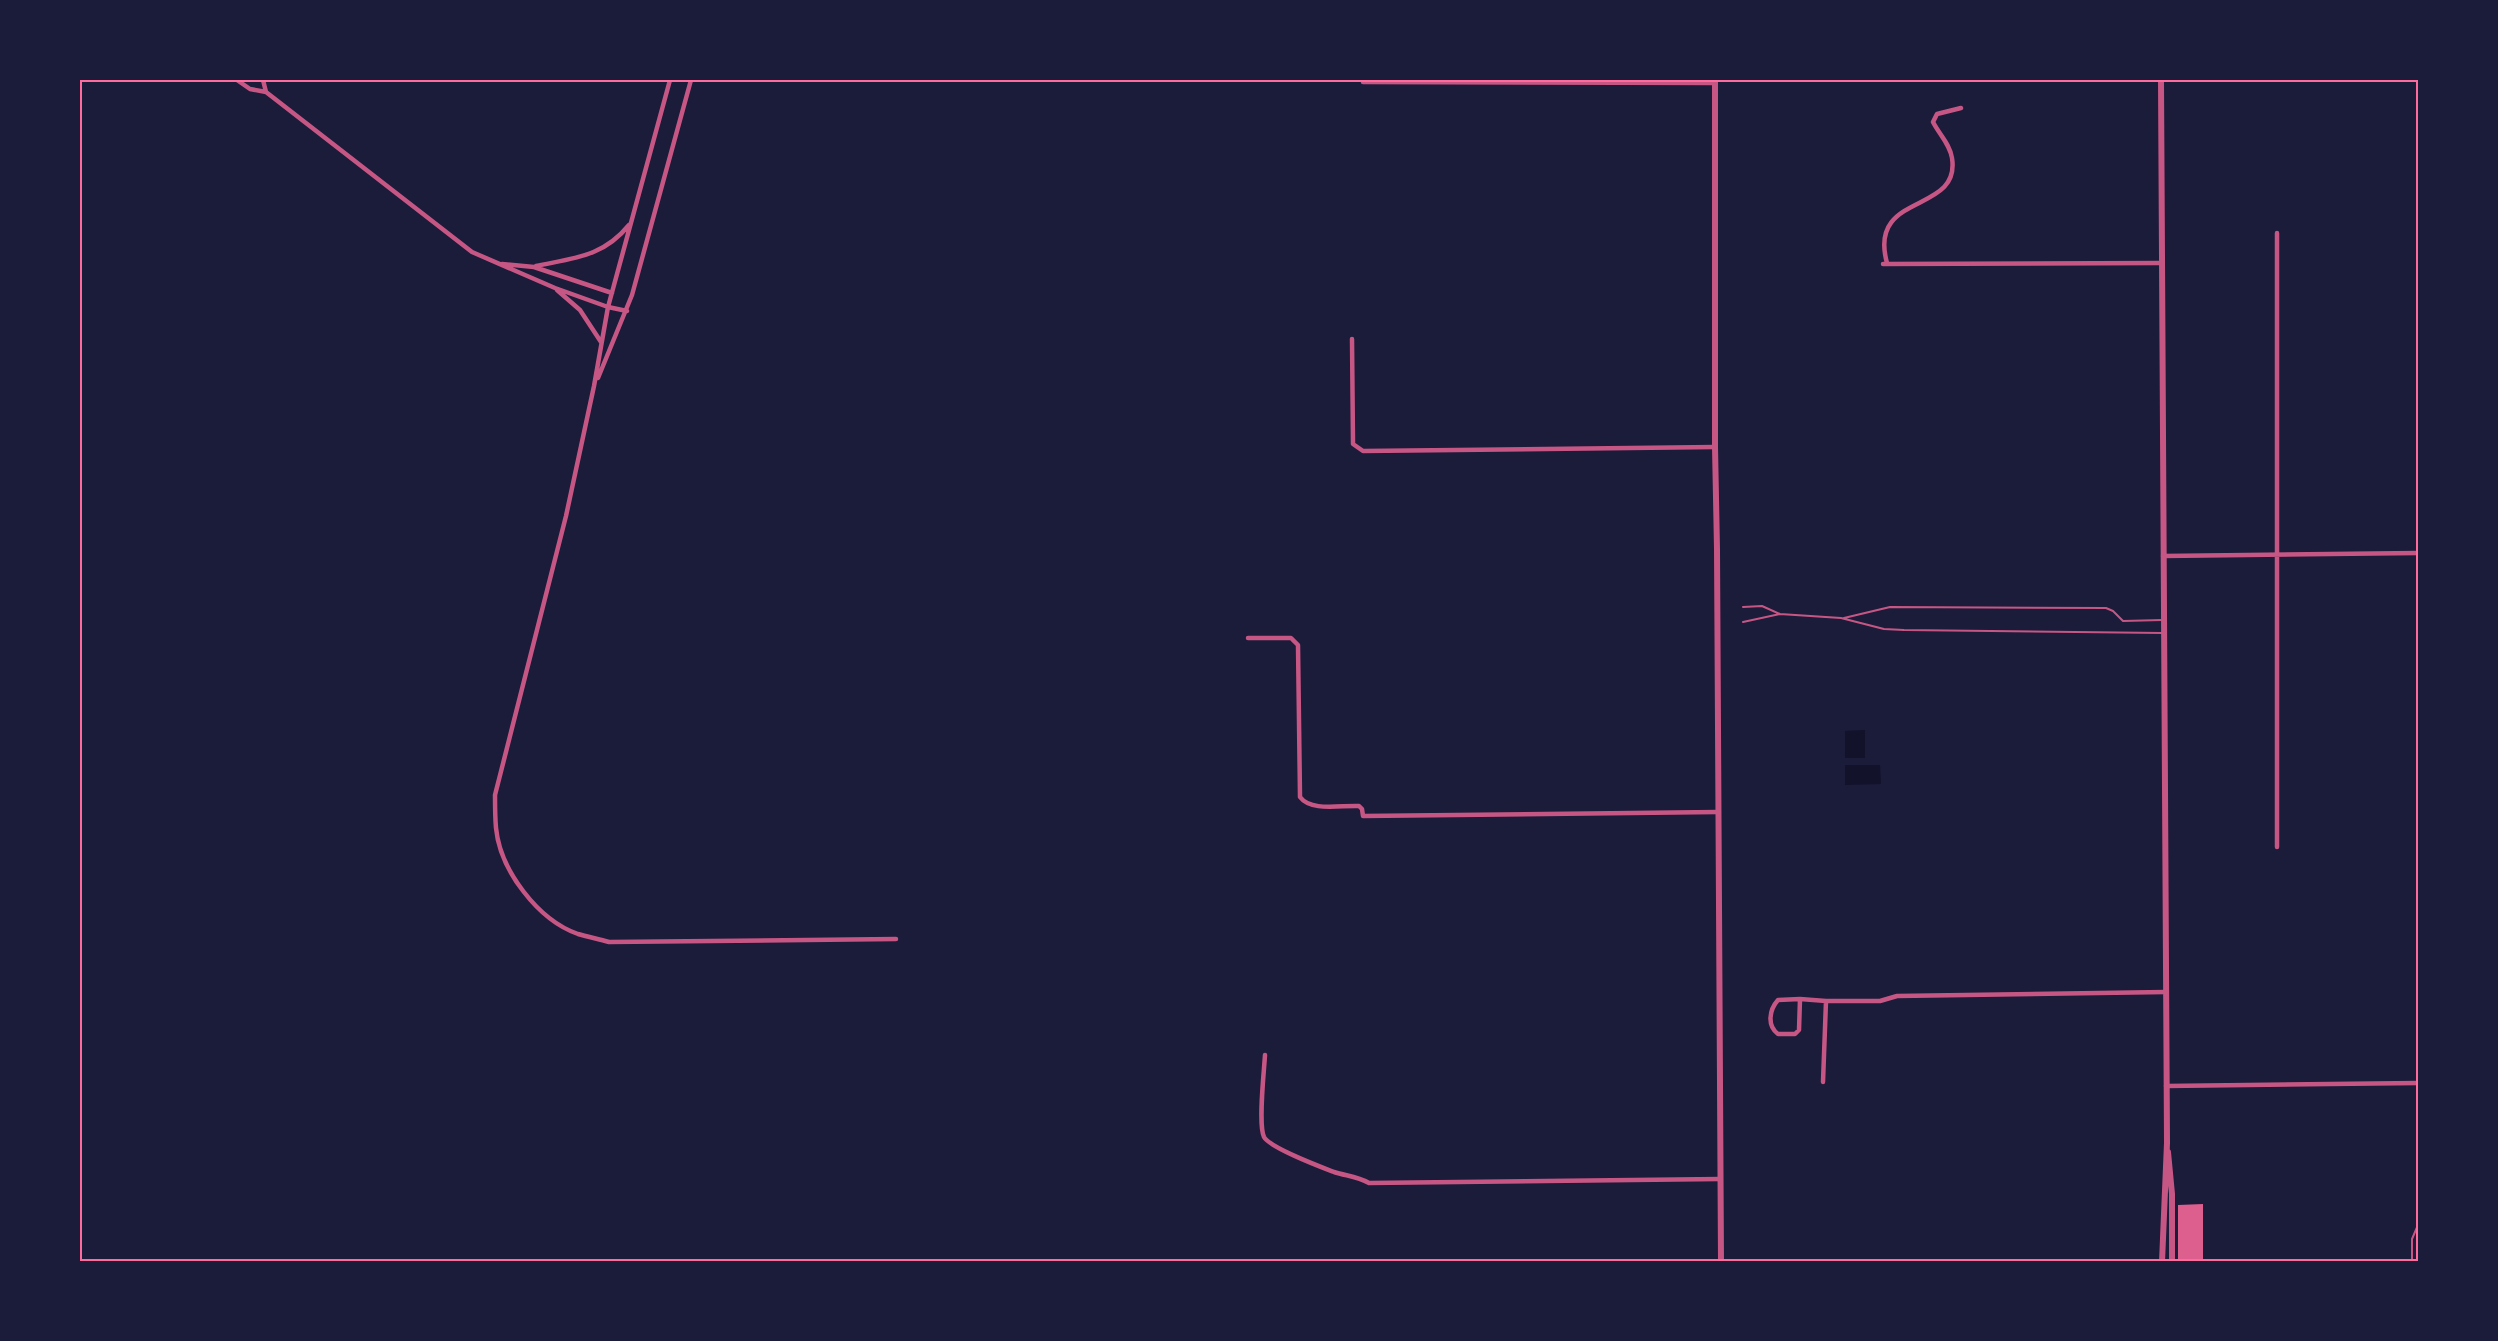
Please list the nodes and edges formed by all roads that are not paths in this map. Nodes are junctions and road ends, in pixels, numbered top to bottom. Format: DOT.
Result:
graph roads {
  1 [pos="237,80"];
  2 [pos="263,80"];
  3 [pos="670,80"];
  4 [pos="691,80"];
  5 [pos="2161,80"];
  6 [pos="1715,81"];
  7 [pos="1363,82"];
  8 [pos="266,92"];
  9 [pos="1961,108"];
  10 [pos="631,223"];
  11 [pos="2277,233"];
  12 [pos="2160,263"];
  13 [pos="496,264"];
  14 [pos="534,267"];
  15 [pos="555,288"];
  16 [pos="612,293"];
  17 [pos="608,307"];
  18 [pos="627,311"];
  19 [pos="1352,339"];
  20 [pos="601,342"];
  21 [pos="594,386"];
  22 [pos="1715,447"];
  23 [pos="2418,553"];
  24 [pos="2277,554"];
  25 [pos="2163,556"];
  26 [pos="1743,607"];
  27 [pos="1780,614"];
  28 [pos="1841,618"];
  29 [pos="2165,620"];
  30 [pos="1743,622"];
  31 [pos="2165,633"];
  32 [pos="1248,639"];
  33 [pos="1718,812"];
  34 [pos="2277,847"];
  35 [pos="896,939"];
  36 [pos="2166,992"];
  37 [pos="1800,999"];
  38 [pos="1826,1001"];
  39 [pos="1265,1055"];
  40 [pos="1823,1082"];
  41 [pos="2418,1083"];
  42 [pos="2166,1086"];
  43 [pos="2167,1143"];
  44 [pos="1720,1179"];
  45 [pos="2418,1226"];
  46 [pos="1721,1262"];
  47 [pos="2162,1262"];
  48 [pos="2172,1262"];
  49 [pos="2412,1262"];
  1 -- 8 [label="street"];
  2 -- 8 [label="street"];
  3 -- 10 [label="street"];
  4 -- 18 [label="street"];
  5 -- 12 [label="street"];
  6 -- 7 [label="street"];
  6 -- 22 [label="street"];
  8 -- 13 [label="street"];
  9 -- 12 [label="street"];
  10 -- 14 [label="street"];
  10 -- 16 [label="street"];
  11 -- 24 [label="street"];
  12 -- 25 [label="street"];
  13 -- 14 [label="street"];
  13 -- 15 [label="street"];
  14 -- 16 [label="street"];
  15 -- 17 [label="street"];
  15 -- 20 [label="street"];
  16 -- 17 [label="street"];
  17 -- 18 [label="street"];
  17 -- 20 [label="street"];
  18 -- 21 [label="street"];
  19 -- 22 [label="street"];
  20 -- 21 [label="street"];
  21 -- 35 [label="street"];
  22 -- 33 [label="street"];
  23 -- 24 [label="street"];
  24 -- 25 [label="street"];
  24 -- 34 [label="street"];
  25 -- 29 [label="street"];
  26 -- 27 [label="lane"];
  27 -- 28 [label="lane"];
  27 -- 30 [label="lane"];
  28 -- 29 [label="lane"];
  28 -- 31 [label="lane"];
  29 -- 31 [label="street"];
  31 -- 36 [label="street"];
  32 -- 33 [label="street"];
  33 -- 44 [label="street"];
  36 -- 38 [label="street"];
  36 -- 42 [label="street"];
  37 -- 37 [label="street"];
  37 -- 38 [label="street"];
  38 -- 40 [label="street"];
  39 -- 44 [label="street"];
  41 -- 42 [label="street"];
  42 -- 43 [label="street"];
  43 -- 47 [label="street"];
  43 -- 48 [label="street"];
  44 -- 46 [label="street"];
  45 -- 49 [label="lane"];
}
